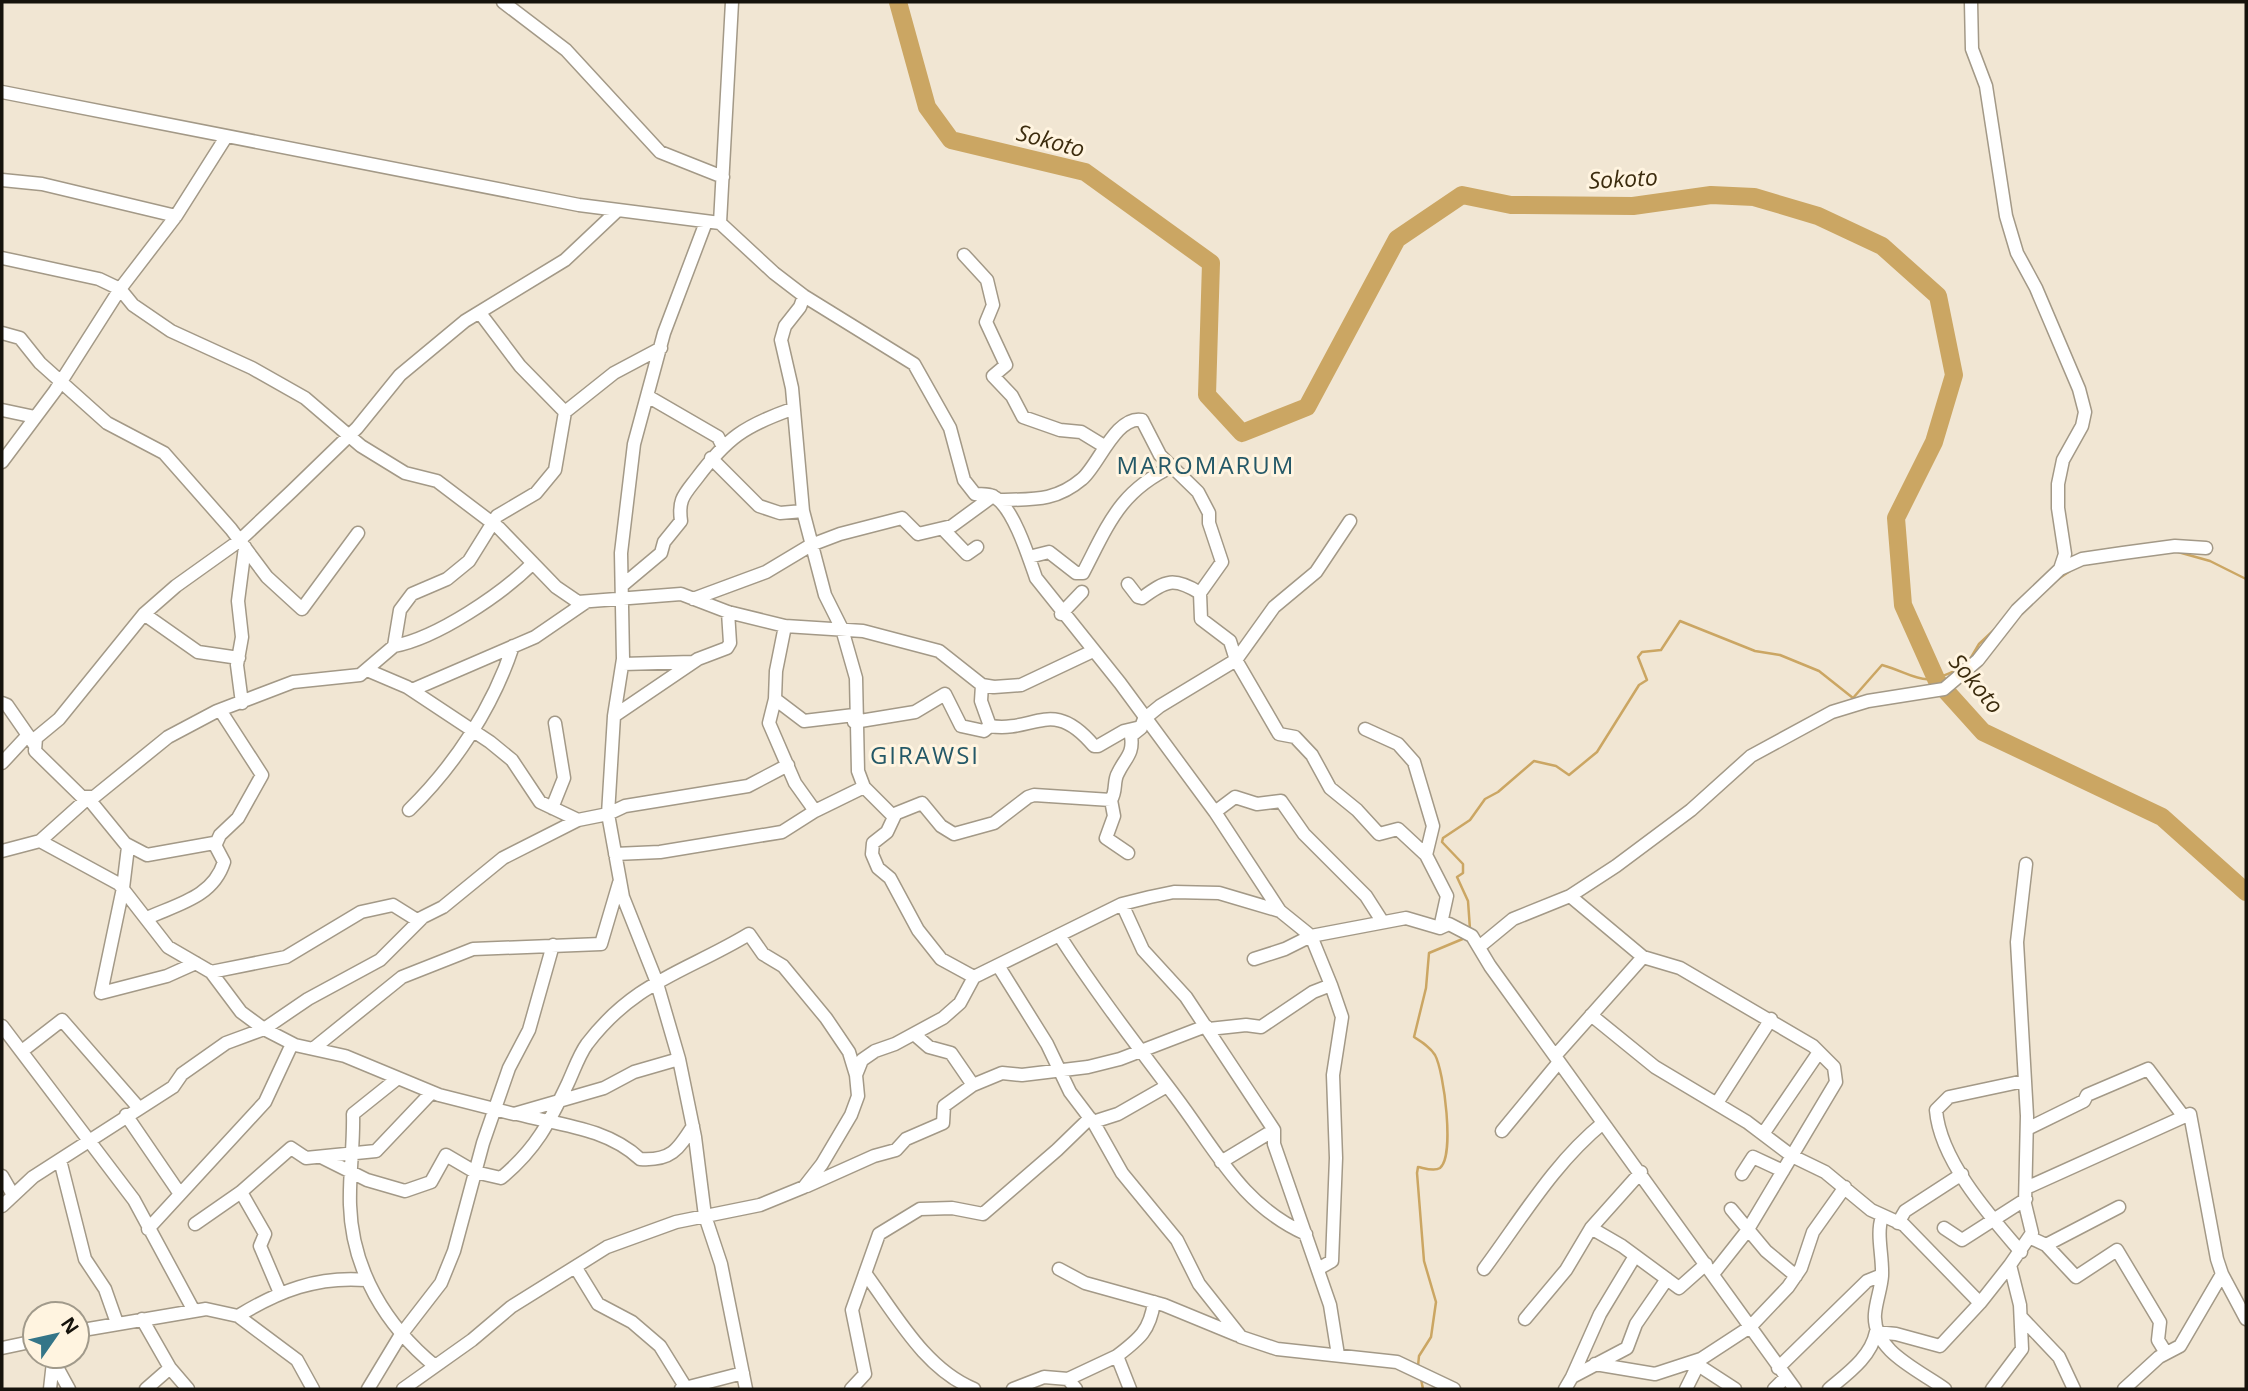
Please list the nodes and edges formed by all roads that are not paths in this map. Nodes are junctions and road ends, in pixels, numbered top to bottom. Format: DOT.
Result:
graph roads {
  1 [pos="503,2"];
  2 [pos="732,2"];
  3 [pos="1971,2"];
  4 [pos="2,92"];
  5 [pos="226,137"];
  6 [pos="723,177"];
  7 [pos="2,180"];
  8 [pos="617,211"];
  9 [pos="176,216"];
  10 [pos="706,222"];
  11 [pos="720,223"];
  12 [pos="964,255"];
  13 [pos="2,258"];
  14 [pos="120,289"];
  15 [pos="804,296"];
  16 [pos="480,313"];
  17 [pos="2,333"];
  18 [pos="661,348"];
  19 [pos="61,382"];
  20 [pos="649,397"];
  21 [pos="792,409"];
  22 [pos="2,410"];
  23 [pos="565,412"];
  24 [pos="35,417"];
  25 [pos="349,436"];
  26 [pos="722,445"];
  27 [pos="1104,446"];
  28 [pos="711,458"];
  29 [pos="2,462"];
  30 [pos="1173,466"];
  31 [pos="996,498"];
  32 [pos="803,511"];
  33 [pos="1350,521"];
  34 [pos="492,523"];
  35 [pos="943,529"];
  36 [pos="358,533"];
  37 [pos="242,544"];
  38 [pos="811,545"];
  39 [pos="977,547"];
  40 [pos="2206,548"];
  41 [pos="1029,557"];
  42 [pos="533,563"];
  43 [pos="2060,569"];
  44 [pos="1128,584"];
  45 [pos="623,591"];
  46 [pos="1082,592"];
  47 [pos="1200,593"];
  48 [pos="693,599"];
  49 [pos="586,601"];
  50 [pos="727,612"];
  51 [pos="145,614"];
  52 [pos="1061,614"];
  53 [pos="785,626"];
  54 [pos="842,629"];
  55 [pos="394,646"];
  56 [pos="513,646"];
  57 [pos="1093,651"];
  58 [pos="239,658"];
  59 [pos="1236,660"];
  60 [pos="693,662"];
  61 [pos="623,664"];
  62 [pos="367,670"];
  63 [pos="982,685"];
  64 [pos="412,690"];
  65 [pos="775,699"];
  66 [pos="2,703"];
  67 [pos="242,703"];
  68 [pos="220,710"];
  69 [pos="614,716"];
  70 [pos="854,718"];
  71 [pos="555,723"];
  72 [pos="1143,723"];
  73 [pos="990,726"];
  74 [pos="472,729"];
  75 [pos="1365,729"];
  76 [pos="31,740"];
  77 [pos="2,763"];
  78 [pos="788,765"];
  79 [pos="864,787"];
  80 [pos="89,798"];
  81 [pos="1111,800"];
  82 [pos="552,808"];
  83 [pos="409,810"];
  84 [pos="815,811"];
  85 [pos="1215,812"];
  86 [pos="608,814"];
  87 [pos="895,815"];
  88 [pos="578,820"];
  89 [pos="40,841"];
  90 [pos="126,844"];
  91 [pos="215,846"];
  92 [pos="2,851"];
  93 [pos="1128,853"];
  94 [pos="615,854"];
  95 [pos="1426,855"];
  96 [pos="2026,864"];
  97 [pos="620,879"];
  98 [pos="123,888"];
  99 [pos="1570,896"];
  100 [pos="1122,904"];
  101 [pos="1280,911"];
  102 [pos="423,917"];
  103 [pos="147,918"];
  104 [pos="1382,922"];
  105 [pos="1440,928"];
  106 [pos="1059,935"];
  107 [pos="1311,936"];
  108 [pos="1471,937"];
  109 [pos="553,945"];
  110 [pos="1643,957"];
  111 [pos="1254,959"];
  112 [pos="196,963"];
  113 [pos="999,967"];
  114 [pos="211,972"];
  115 [pos="974,977"];
  116 [pos="656,981"];
  117 [pos="1331,985"];
  118 [pos="1591,1015"];
  119 [pos="1771,1019"];
  120 [pos="2,1026"];
  121 [pos="1207,1028"];
  122 [pos="264,1029"];
  123 [pos="914,1034"];
  124 [pos="292,1044"];
  125 [pos="314,1048"];
  126 [pos="1140,1049"];
  127 [pos="22,1051"];
  128 [pos="1819,1052"];
  129 [pos="679,1059"];
  130 [pos="1557,1059"];
  131 [pos="1059,1069"];
  132 [pos="856,1075"];
  133 [pos="398,1078"];
  134 [pos="2024,1081"];
  135 [pos="973,1085"];
  136 [pos="1167,1086"];
  137 [pos="432,1092"];
  138 [pos="559,1101"];
  139 [pos="1717,1103"];
  140 [pos="138,1107"];
  141 [pos="496,1111"];
  142 [pos="516,1114"];
  143 [pos="126,1115"];
  144 [pos="2184,1117"];
  145 [pos="1091,1120"];
  146 [pos="550,1122"];
  147 [pos="1603,1123"];
  148 [pos="693,1126"];
  149 [pos="2027,1129"];
  150 [pos="1274,1130"];
  151 [pos="1502,1131"];
  152 [pos="1763,1134"];
  153 [pos="90,1141"];
  154 [pos="352,1153"];
  155 [pos="1792,1156"];
  156 [pos="321,1157"];
  157 [pos="60,1160"];
  158 [pos="1221,1162"];
  159 [pos="1783,1171"];
  160 [pos="475,1172"];
  161 [pos="1642,1172"];
  162 [pos="352,1173"];
  163 [pos="1742,1174"];
  164 [pos="1962,1174"];
  165 [pos="2,1177"];
  166 [pos="804,1187"];
  167 [pos="1845,1187"];
  168 [pos="241,1192"];
  169 [pos="2026,1193"];
  170 [pos="180,1194"];
  171 [pos="13,1195"];
  172 [pos="2,1206"];
  173 [pos="2119,1207"];
  174 [pos="1731,1209"];
  175 [pos="705,1216"];
  176 [pos="1882,1217"];
  177 [pos="1993,1220"];
  178 [pos="1898,1223"];
  179 [pos="195,1224"];
  180 [pos="1591,1228"];
  181 [pos="1944,1228"];
  182 [pos="148,1229"];
  183 [pos="1747,1231"];
  184 [pos="1306,1234"];
  185 [pos="2031,1238"];
  186 [pos="2046,1245"];
  187 [pos="2021,1252"];
  188 [pos="1635,1256"];
  189 [pos="2010,1265"];
  190 [pos="576,1268"];
  191 [pos="1059,1269"];
  192 [pos="1318,1269"];
  193 [pos="1484,1269"];
  194 [pos="1710,1269"];
  195 [pos="865,1273"];
  196 [pos="2222,1274"];
  197 [pos="1882,1275"];
  198 [pos="1796,1276"];
  199 [pos="1667,1279"];
  200 [pos="366,1280"];
  201 [pos="280,1293"];
  202 [pos="1154,1302"];
  203 [pos="1980,1303"];
  204 [pos="194,1311"];
  205 [pos="237,1317"];
  206 [pos="2021,1317"];
  207 [pos="142,1319"];
  208 [pos="2246,1319"];
  209 [pos="1525,1320"];
  210 [pos="117,1323"];
  211 [pos="1751,1327"];
  212 [pos="91,1328"];
  213 [pos="1876,1332"];
  214 [pos="2039,1334"];
  215 [pos="400,1336"];
  216 [pos="1241,1337"];
  217 [pos="21,1344"];
  218 [pos="2,1348"];
  219 [pos="2022,1349"];
  220 [pos="2166,1353"];
  221 [pos="1338,1354"];
  222 [pos="1117,1356"];
  223 [pos="1700,1362"];
  224 [pos="1595,1364"];
  225 [pos="435,1366"];
  226 [pos="1096,1366"];
  227 [pos="170,1368"];
  228 [pos="51,1370"];
  229 [pos="58,1370"];
  230 [pos="743,1373"];
  231 [pos="1782,1373"];
  232 [pos="1122,1374"];
  233 [pos="1572,1377"];
  234 [pos="1072,1384"];
  235 [pos="50,1389"];
  236 [pos="69,1389"];
  237 [pos="146,1389"];
  238 [pos="188,1389"];
  239 [pos="313,1389"];
  240 [pos="368,1389"];
  241 [pos="403,1389"];
  242 [pos="683,1389"];
  243 [pos="746,1389"];
  244 [pos="851,1389"];
  245 [pos="974,1389"];
  246 [pos="1013,1389"];
  247 [pos="1130,1389"];
  248 [pos="1454,1389"];
  249 [pos="1565,1389"];
  250 [pos="1686,1389"];
  251 [pos="1735,1389"];
  252 [pos="1774,1389"];
  253 [pos="1795,1389"];
  254 [pos="1829,1389"];
  255 [pos="1945,1389"];
  256 [pos="1992,1389"];
  257 [pos="2074,1389"];
  258 [pos="2124,1389"];
  1 -- 6 [label="street"];
  2 -- 6 [label="street"];
  3 -- 43 [label="street"];
  4 -- 5 [label="street"];
  5 -- 8 [label="street"];
  5 -- 9 [label="street"];
  6 -- 11 [label="street"];
  7 -- 9 [label="street"];
  8 -- 10 [label="street"];
  8 -- 16 [label="street"];
  9 -- 14 [label="street"];
  10 -- 11 [label="street"];
  10 -- 18 [label="street"];
  11 -- 15 [label="street"];
  12 -- 27 [label="street"];
  13 -- 14 [label="street"];
  14 -- 19 [label="street"];
  14 -- 25 [label="street"];
  15 -- 21 [label="street"];
  15 -- 31 [label="street"];
  16 -- 23 [label="street"];
  16 -- 25 [label="street"];
  17 -- 19 [label="street"];
  18 -- 20 [label="street"];
  18 -- 23 [label="street"];
  19 -- 24 [label="street"];
  19 -- 37 [label="street"];
  20 -- 26 [label="street"];
  20 -- 45 [label="street"];
  21 -- 26 [label="street"];
  21 -- 32 [label="street"];
  22 -- 24 [label="street"];
  23 -- 34 [label="street"];
  24 -- 29 [label="street"];
  25 -- 34 [label="street"];
  25 -- 37 [label="street"];
  26 -- 28 [label="street"];
  27 -- 30 [label="street"];
  27 -- 31 [label="street"];
  28 -- 32 [label="street"];
  28 -- 45 [label="street"];
  30 -- 41 [label="street"];
  30 -- 47 [label="street"];
  31 -- 35 [label="street"];
  31 -- 41 [label="street"];
  32 -- 38 [label="street"];
  33 -- 59 [label="street"];
  34 -- 42 [label="street"];
  34 -- 55 [label="street"];
  35 -- 38 [label="street"];
  35 -- 39 [label="street"];
  36 -- 37 [label="street"];
  37 -- 51 [label="street"];
  37 -- 58 [label="street"];
  38 -- 48 [label="street"];
  38 -- 54 [label="street"];
  40 -- 43 [label="street"];
  41 -- 52 [label="street"];
  42 -- 49 [label="street"];
  42 -- 55 [label="street"];
  43 -- 99 [label="street"];
  44 -- 47 [label="street"];
  45 -- 48 [label="street"];
  45 -- 49 [label="street"];
  45 -- 61 [label="street"];
  46 -- 52 [label="street"];
  47 -- 59 [label="street"];
  48 -- 50 [label="street"];
  49 -- 56 [label="street"];
  50 -- 53 [label="street"];
  50 -- 60 [label="street"];
  51 -- 58 [label="street"];
  51 -- 76 [label="street"];
  52 -- 57 [label="street"];
  53 -- 54 [label="street"];
  53 -- 65 [label="street"];
  54 -- 63 [label="street"];
  54 -- 70 [label="street"];
  55 -- 62 [label="street"];
  56 -- 64 [label="street"];
  56 -- 74 [label="street"];
  57 -- 63 [label="street"];
  57 -- 72 [label="street"];
  58 -- 67 [label="street"];
  59 -- 72 [label="street"];
  59 -- 95 [label="street"];
  60 -- 61 [label="street"];
  60 -- 69 [label="street"];
  61 -- 69 [label="street"];
  62 -- 64 [label="street"];
  62 -- 67 [label="street"];
  63 -- 73 [label="street"];
  64 -- 74 [label="street"];
  65 -- 70 [label="street"];
  65 -- 78 [label="street"];
  66 -- 76 [label="street"];
  67 -- 68 [label="street"];
  68 -- 80 [label="street"];
  68 -- 91 [label="street"];
  69 -- 86 [label="street"];
  70 -- 73 [label="street"];
  70 -- 79 [label="street"];
  71 -- 82 [label="street"];
  72 -- 73 [label="street"];
  72 -- 81 [label="street"];
  72 -- 85 [label="street"];
  74 -- 82 [label="street"];
  74 -- 83 [label="street"];
  75 -- 95 [label="street"];
  76 -- 77 [label="street"];
  76 -- 80 [label="street"];
  78 -- 84 [label="street"];
  78 -- 86 [label="street"];
  79 -- 84 [label="street"];
  79 -- 87 [label="street"];
  80 -- 89 [label="street"];
  80 -- 90 [label="street"];
  81 -- 87 [label="street"];
  81 -- 93 [label="street"];
  82 -- 88 [label="street"];
  84 -- 94 [label="street"];
  85 -- 101 [label="street"];
  85 -- 104 [label="street"];
  86 -- 88 [label="street"];
  86 -- 94 [label="street"];
  87 -- 115 [label="street"];
  88 -- 102 [label="street"];
  89 -- 92 [label="street"];
  89 -- 98 [label="street"];
  90 -- 91 [label="street"];
  90 -- 98 [label="street"];
  91 -- 103 [label="street"];
  94 -- 97 [label="street"];
  95 -- 105 [label="street"];
  96 -- 134 [label="street"];
  97 -- 109 [label="street"];
  97 -- 116 [label="street"];
  98 -- 103 [label="street"];
  98 -- 112 [label="street"];
  99 -- 108 [label="street"];
  99 -- 110 [label="street"];
  100 -- 101 [label="street"];
  100 -- 106 [label="street"];
  100 -- 121 [label="street"];
  101 -- 107 [label="street"];
  102 -- 114 [label="street"];
  102 -- 122 [label="street"];
  103 -- 112 [label="street"];
  104 -- 105 [label="street"];
  104 -- 107 [label="street"];
  105 -- 108 [label="street"];
  106 -- 113 [label="street"];
  106 -- 126 [label="street"];
  107 -- 111 [label="street"];
  107 -- 117 [label="street"];
  108 -- 130 [label="street"];
  109 -- 125 [label="street"];
  109 -- 141 [label="street"];
  110 -- 118 [label="street"];
  110 -- 119 [label="street"];
  112 -- 114 [label="street"];
  113 -- 115 [label="street"];
  113 -- 131 [label="street"];
  114 -- 122 [label="street"];
  115 -- 123 [label="street"];
  116 -- 129 [label="street"];
  116 -- 132 [label="street"];
  116 -- 138 [label="street"];
  117 -- 121 [label="street"];
  117 -- 192 [label="street"];
  118 -- 130 [label="street"];
  118 -- 139 [label="street"];
  119 -- 128 [label="street"];
  119 -- 139 [label="street"];
  120 -- 127 [label="street"];
  121 -- 126 [label="street"];
  121 -- 150 [label="street"];
  122 -- 124 [label="street"];
  122 -- 140 [label="street"];
  123 -- 132 [label="street"];
  123 -- 135 [label="street"];
  124 -- 125 [label="street"];
  124 -- 170 [label="street"];
  125 -- 133 [label="street"];
  126 -- 131 [label="street"];
  126 -- 136 [label="street"];
  127 -- 140 [label="street"];
  127 -- 153 [label="street"];
  128 -- 152 [label="street"];
  128 -- 155 [label="street"];
  129 -- 138 [label="street"];
  129 -- 148 [label="street"];
  130 -- 147 [label="street"];
  130 -- 151 [label="street"];
  131 -- 135 [label="street"];
  131 -- 145 [label="street"];
  132 -- 166 [label="street"];
  133 -- 137 [label="street"];
  133 -- 154 [label="street"];
  134 -- 149 [label="street"];
  134 -- 164 [label="street"];
  135 -- 166 [label="street"];
  136 -- 145 [label="street"];
  136 -- 158 [label="street"];
  137 -- 141 [label="street"];
  137 -- 154 [label="street"];
  138 -- 142 [label="street"];
  138 -- 146 [label="street"];
  139 -- 152 [label="street"];
  140 -- 143 [label="street"];
  141 -- 142 [label="street"];
  141 -- 160 [label="street"];
  142 -- 146 [label="street"];
  143 -- 153 [label="street"];
  143 -- 170 [label="street"];
  144 -- 149 [label="street"];
  144 -- 169 [label="street"];
  144 -- 196 [label="street"];
  145 -- 195 [label="street"];
  145 -- 216 [label="street"];
  146 -- 148 [label="street"];
  146 -- 160 [label="street"];
  147 -- 161 [label="street"];
  147 -- 193 [label="street"];
  148 -- 175 [label="street"];
  149 -- 169 [label="street"];
  150 -- 158 [label="street"];
  150 -- 184 [label="street"];
  152 -- 155 [label="street"];
  153 -- 157 [label="street"];
  153 -- 182 [label="street"];
  154 -- 156 [label="street"];
  154 -- 162 [label="street"];
  155 -- 159 [label="street"];
  155 -- 167 [label="street"];
  156 -- 162 [label="street"];
  156 -- 168 [label="street"];
  157 -- 171 [label="street"];
  157 -- 210 [label="street"];
  158 -- 184 [label="street"];
  159 -- 163 [label="street"];
  159 -- 183 [label="street"];
  160 -- 162 [label="street"];
  160 -- 215 [label="street"];
  161 -- 180 [label="street"];
  161 -- 194 [label="street"];
  162 -- 200 [label="street"];
  164 -- 177 [label="street"];
  164 -- 178 [label="street"];
  165 -- 171 [label="street"];
  166 -- 175 [label="street"];
  167 -- 176 [label="street"];
  167 -- 198 [label="street"];
  168 -- 179 [label="street"];
  168 -- 201 [label="street"];
  169 -- 177 [label="street"];
  169 -- 185 [label="street"];
  170 -- 182 [label="street"];
  171 -- 172 [label="street"];
  173 -- 186 [label="street"];
  174 -- 183 [label="street"];
  175 -- 190 [label="street"];
  175 -- 230 [label="street"];
  176 -- 178 [label="street"];
  176 -- 197 [label="street"];
  177 -- 181 [label="street"];
  177 -- 187 [label="street"];
  178 -- 203 [label="street"];
  180 -- 188 [label="street"];
  180 -- 209 [label="street"];
  182 -- 204 [label="street"];
  183 -- 194 [label="street"];
  183 -- 198 [label="street"];
  184 -- 192 [label="street"];
  185 -- 186 [label="street"];
  185 -- 187 [label="street"];
  186 -- 220 [label="street"];
  187 -- 189 [label="street"];
  188 -- 199 [label="street"];
  188 -- 233 [label="street"];
  189 -- 203 [label="street"];
  189 -- 206 [label="street"];
  190 -- 225 [label="street"];
  190 -- 242 [label="street"];
  191 -- 202 [label="street"];
  192 -- 221 [label="street"];
  194 -- 199 [label="street"];
  194 -- 211 [label="street"];
  195 -- 244 [label="street"];
  195 -- 245 [label="street"];
  196 -- 208 [label="street"];
  196 -- 220 [label="street"];
  197 -- 213 [label="street"];
  197 -- 231 [label="street"];
  198 -- 211 [label="street"];
  199 -- 224 [label="street"];
  200 -- 201 [label="street"];
  200 -- 215 [label="street"];
  201 -- 205 [label="street"];
  202 -- 216 [label="street"];
  202 -- 222 [label="street"];
  203 -- 213 [label="street"];
  204 -- 205 [label="street"];
  204 -- 207 [label="street"];
  205 -- 239 [label="street"];
  206 -- 214 [label="street"];
  206 -- 219 [label="street"];
  207 -- 210 [label="street"];
  207 -- 227 [label="street"];
  210 -- 212 [label="street"];
  211 -- 223 [label="street"];
  211 -- 231 [label="street"];
  213 -- 254 [label="street"];
  213 -- 255 [label="street"];
  214 -- 219 [label="street"];
  214 -- 257 [label="street"];
  215 -- 225 [label="street"];
  215 -- 240 [label="street"];
  216 -- 221 [label="street"];
  217 -- 218 [label="street"];
  219 -- 256 [label="street"];
  220 -- 258 [label="street"];
  221 -- 248 [label="street"];
  222 -- 226 [label="street"];
  222 -- 232 [label="street"];
  223 -- 224 [label="street"];
  223 -- 250 [label="street"];
  223 -- 251 [label="street"];
  224 -- 233 [label="street"];
  225 -- 241 [label="street"];
  226 -- 232 [label="street"];
  226 -- 234 [label="street"];
  227 -- 237 [label="street"];
  227 -- 238 [label="street"];
  228 -- 235 [label="street"];
  229 -- 236 [label="street"];
  230 -- 242 [label="street"];
  230 -- 243 [label="street"];
  231 -- 252 [label="street"];
  231 -- 253 [label="street"];
  232 -- 247 [label="street"];
  233 -- 249 [label="street"];
  234 -- 246 [label="street"];
}
